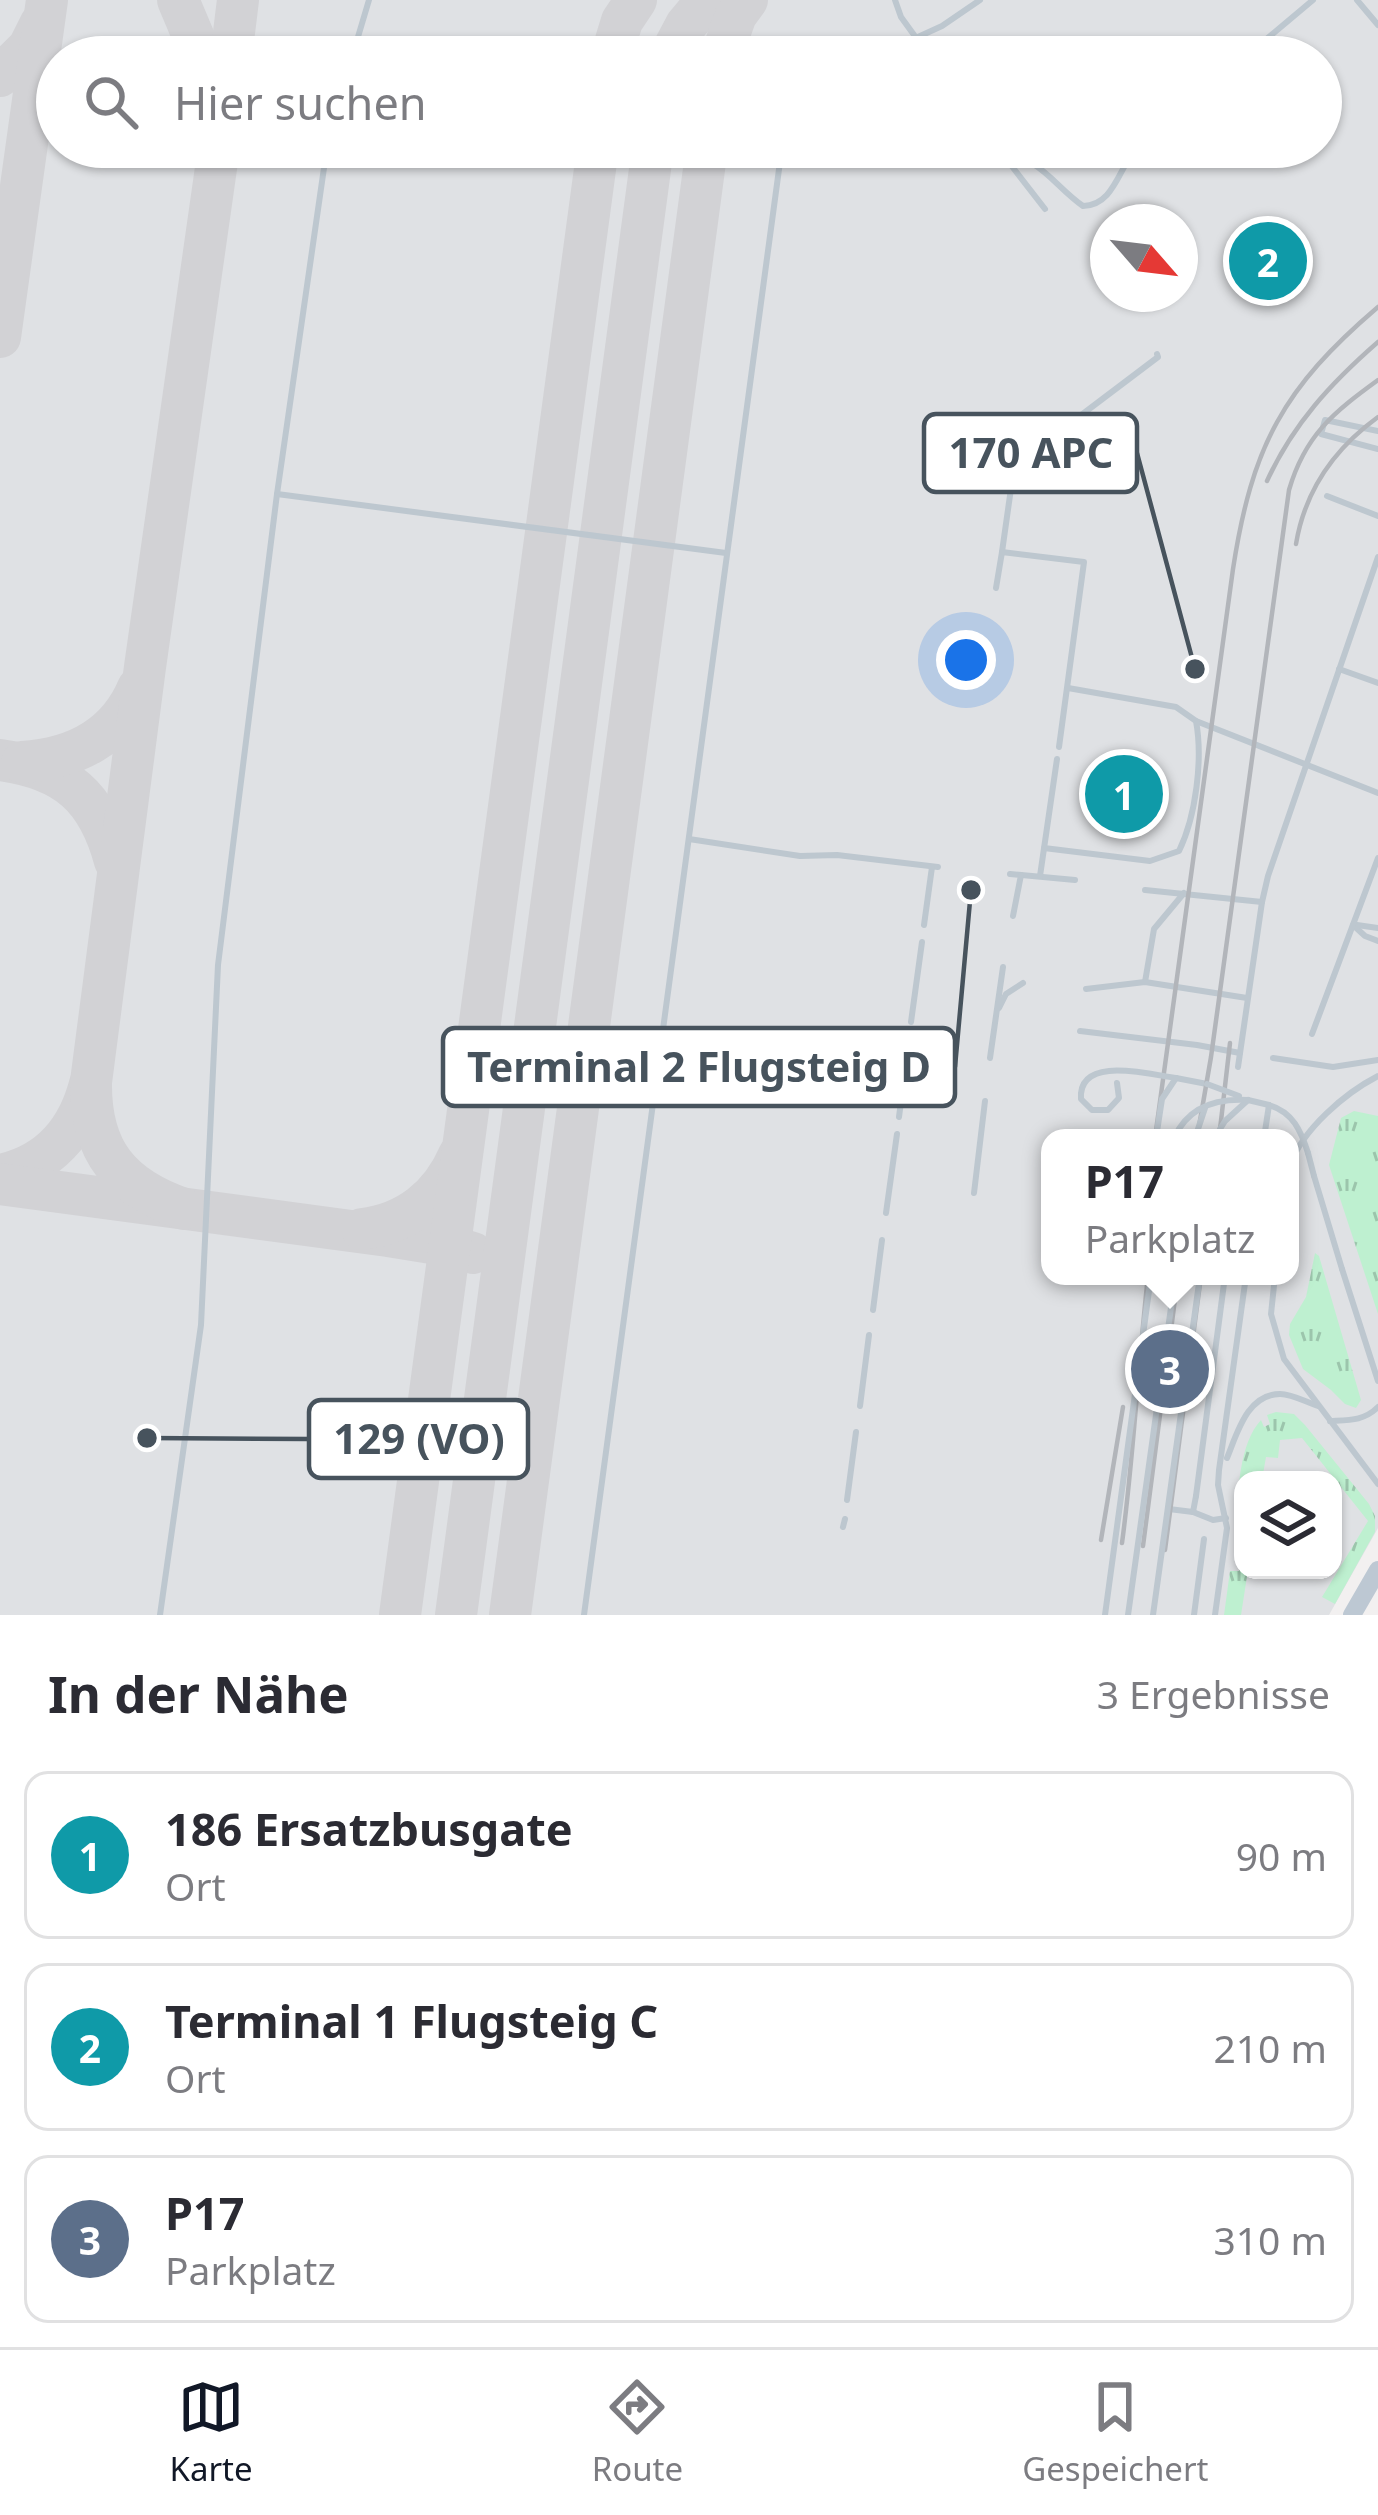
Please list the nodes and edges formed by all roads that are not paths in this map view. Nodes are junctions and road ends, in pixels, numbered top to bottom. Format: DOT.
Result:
graph roads {
  1 [pos="369,0"];
  2 [pos="895,0"];
  3 [pos="980,0"];
  4 [pos="1313,0"];
  5 [pos="1357,0"];
  6 [pos="1378,25"];
  7 [pos="358,36"];
  8 [pos="915,36"];
  9 [pos="920,36"];
  10 [pos="1270,36"];
  11 [pos="324,168"];
  12 [pos="779,168"];
  13 [pos="1013,168"];
  14 [pos="1040,168"];
  15 [pos="1124,168"];
  16 [pos="1045,209"];
  17 [pos="1157,354"];
  18 [pos="1378,431"];
  19 [pos="1018,439"];
  20 [pos="1378,448"];
  21 [pos="1015,464"];
  22 [pos="277,494"];
  23 [pos="1327,496"];
  24 [pos="1378,516"];
  25 [pos="1002,552"];
  26 [pos="726,553"];
  27 [pos="1378,557"];
  28 [pos="996,588"];
  29 [pos="1366,589"];
  30 [pos="1378,593"];
  31 [pos="1339,669"];
  32 [pos="1378,682"];
  33 [pos="1068,688"];
  34 [pos="1196,721"];
  35 [pos="1059,748"];
  36 [pos="1058,759"];
  37 [pos="1305,764"];
  38 [pos="1378,793"];
  39 [pos="689,839"];
  40 [pos="1044,848"];
  41 [pos="1378,858"];
  42 [pos="1010,874"];
  43 [pos="1021,874"];
  44 [pos="1040,876"];
  45 [pos="1075,880"];
  46 [pos="1145,890"];
  47 [pos="1184,893"];
  48 [pos="1262,902"];
  49 [pos="1013,916"];
  50 [pos="924,925"];
  51 [pos="1353,925"];
  52 [pos="1378,928"];
  53 [pos="1378,941"];
  54 [pos="922,942"];
  55 [pos="1003,967"];
  56 [pos="1145,982"];
  57 [pos="1023,983"];
  58 [pos="1086,989"];
  59 [pos="1247,998"];
  60 [pos="997,1011"];
  61 [pos="911,1022"];
  62 [pos="1079,1031"];
  63 [pos="1312,1034"];
  64 [pos="908,1047"];
  65 [pos="1240,1053"];
  66 [pos="990,1058"];
  67 [pos="1273,1058"];
  68 [pos="1378,1060"];
  69 [pos="1238,1067"];
  70 [pos="1378,1076"];
  71 [pos="1176,1078"];
  72 [pos="1118,1083"];
  73 [pos="1248,1100"];
  74 [pos="985,1101"];
  75 [pos="1207,1104"];
  76 [pos="1269,1105"];
  77 [pos="899,1117"];
  78 [pos="1157,1129"];
  79 [pos="1179,1129"];
  80 [pos="1198,1129"];
  81 [pos="1221,1129"];
  82 [pos="1265,1129"];
  83 [pos="1297,1129"];
  84 [pos="1299,1132"];
  85 [pos="897,1134"];
  86 [pos="1299,1143"];
  87 [pos="974,1193"];
  88 [pos="886,1213"];
  89 [pos="882,1240"];
  90 [pos="1150,1285"];
  91 [pos="1174,1285"];
  92 [pos="1199,1285"];
  93 [pos="1224,1285"];
  94 [pos="1245,1285"];
  95 [pos="1275,1285"];
  96 [pos="873,1310"];
  97 [pos="869,1336"];
  98 [pos="1378,1381"];
  99 [pos="860,1406"];
  100 [pos="1318,1406"];
  101 [pos="1378,1407"];
  102 [pos="1330,1421"];
  103 [pos="856,1432"];
  104 [pos="1227,1458"];
  105 [pos="1378,1484"];
  106 [pos="847,1500"];
  107 [pos="1169,1509"];
  108 [pos="1193,1512"];
  109 [pos="1226,1518"];
  110 [pos="1204,1539"];
  111 [pos="1378,1570"];
  112 [pos="160,1615"];
  113 [pos="584,1615"];
  114 [pos="1105,1615"];
  115 [pos="1128,1615"];
  116 [pos="1153,1615"];
  117 [pos="1194,1615"];
  118 [pos="1215,1615"];
  119 [pos="1352,1615"];
  1 -- 7 [label="lane"];
  2 -- 8 [label="lane"];
  3 -- 9 [label="lane"];
  4 -- 10 [label="lane"];
  5 -- 6 [label="lane"];
  11 -- 22 [label="lane"];
  12 -- 26 [label="lane"];
  13 -- 16 [label="lane"];
  14 -- 15 [label="lane"];
  17 -- 21 [label="lane"];
  18 -- 20 [label="lane"];
  19 -- 21 [label="lane"];
  21 -- 25 [label="lane"];
  22 -- 26 [label="lane"];
  22 -- 112 [label="lane"];
  23 -- 24 [label="lane"];
  25 -- 28 [label="lane"];
  25 -- 33 [label="lane"];
  26 -- 39 [label="lane"];
  27 -- 29 [label="lane"];
  29 -- 30 [label="lane"];
  29 -- 31 [label="lane"];
  31 -- 32 [label="lane"];
  31 -- 37 [label="lane"];
  33 -- 34 [label="lane"];
  33 -- 35 [label="lane"];
  34 -- 37 [label="lane"];
  34 -- 40 [label="lane"];
  36 -- 40 [label="lane"];
  37 -- 38 [label="lane"];
  37 -- 48 [label="lane"];
  39 -- 50 [label="lane"];
  39 -- 113 [label="lane"];
  40 -- 44 [label="lane"];
  41 -- 51 [label="lane"];
  42 -- 43 [label="lane"];
  43 -- 44 [label="lane"];
  43 -- 49 [label="lane"];
  44 -- 45 [label="lane"];
  46 -- 47 [label="lane"];
  47 -- 48 [label="lane"];
  47 -- 56 [label="lane"];
  48 -- 59 [label="lane"];
  51 -- 52 [label="lane"];
  51 -- 53 [label="lane"];
  51 -- 63 [label="lane"];
  54 -- 61 [label="lane"];
  55 -- 60 [label="lane"];
  56 -- 58 [label="lane"];
  56 -- 59 [label="lane"];
  57 -- 60 [label="lane"];
  59 -- 65 [label="lane"];
  60 -- 66 [label="lane"];
  62 -- 65 [label="lane"];
  64 -- 77 [label="lane"];
  65 -- 69 [label="lane"];
  67 -- 68 [label="lane"];
  70 -- 86 [label="lane"];
  71 -- 72 [label="lane, bridge"];
  71 -- 73 [label="lane, bridge"];
  71 -- 78 [label="lane, bridge"];
  73 -- 75 [label="lane, bridge"];
  73 -- 76 [label="lane, bridge"];
  73 -- 81 [label="lane, bridge"];
  74 -- 87 [label="lane"];
  75 -- 79 [label="lane, bridge"];
  75 -- 80 [label="lane, bridge"];
  76 -- 82 [label="lane, bridge"];
  76 -- 83 [label="lane, bridge"];
  84 -- 98 [label="lane, bridge"];
  85 -- 88 [label="lane"];
  89 -- 96 [label="lane"];
  90 -- 114 [label="lane, bridge"];
  91 -- 115 [label="lane, bridge"];
  92 -- 107 [label="lane, bridge"];
  93 -- 108 [label="lane, bridge"];
  94 -- 109 [label="lane, bridge"];
  95 -- 100 [label="lane"];
  97 -- 99 [label="lane"];
  100 -- 102 [label="lane"];
  100 -- 104 [label="lane"];
  101 -- 102 [label="lane"];
  102 -- 105 [label="lane"];
  103 -- 106 [label="lane"];
  107 -- 108 [label="lane, bridge"];
  107 -- 116 [label="lane, bridge"];
  108 -- 109 [label="lane, bridge"];
  109 -- 118 [label="lane, bridge"];
  110 -- 117 [label="lane"];
  111 -- 119 [label="street"];
}
